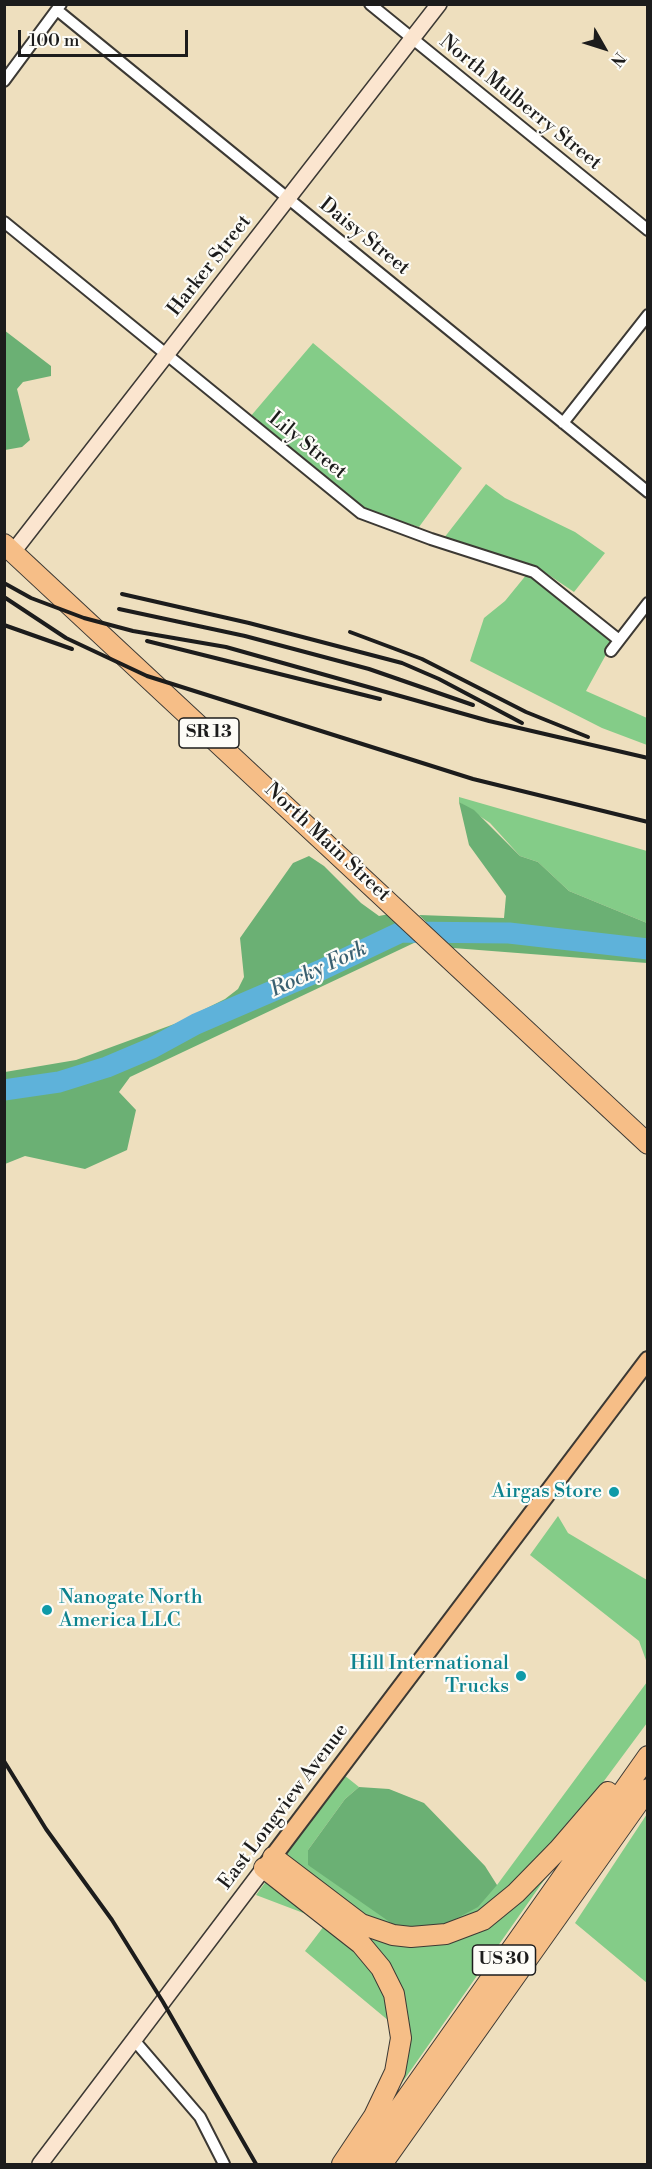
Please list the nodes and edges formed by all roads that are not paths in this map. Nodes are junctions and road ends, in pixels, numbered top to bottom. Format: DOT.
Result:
graph roads {
  1 [pos="370,4"];
  2 [pos="439,4"];
  3 [pos="59,7"];
  4 [pos="412,39"];
  5 [pos="4,81"];
  6 [pos="289,199"];
  7 [pos="4,222"];
  8 [pos="648,230"];
  9 [pos="648,315"];
  10 [pos="168,356"];
  11 [pos="563,423"];
  12 [pos="648,492"];
  13 [pos="9,548"];
  14 [pos="648,603"];
  15 [pos="619,640"];
  16 [pos="611,651"];
  17 [pos="648,1144"];
  18 [pos="648,1360"];
  19 [pos="648,1740"];
  20 [pos="648,1756"];
  21 [pos="648,1790"];
  22 [pos="648,1811"];
  23 [pos="268,1862"];
  24 [pos="134,2040"];
  25 [pos="455,2062"];
  26 [pos="384,2163"];
  27 [pos="40,2164"];
  28 [pos="224,2164"];
  29 [pos="348,2164"];
  1 -- 4 [label="street, North Mulberry Street"];
  2 -- 4 [label="street, Harker Street"];
  3 -- 5 [label="street"];
  3 -- 6 [label="street, Daisy Street"];
  4 -- 6 [label="street, Harker Street"];
  4 -- 8 [label="street, North Mulberry Street"];
  6 -- 10 [label="street, Harker Street"];
  6 -- 11 [label="street, Daisy Street"];
  7 -- 10 [label="street, Lily Street"];
  9 -- 11 [label="street"];
  10 -- 13 [label="street, Harker Street"];
  10 -- 15 [label="street, Lily Street"];
  11 -- 12 [label="street, Daisy Street"];
  13 -- 17 [label="highway, North Main Street / SR 13"];
  14 -- 15 [label="street"];
  15 -- 16 [label="street"];
  18 -- 23 [label="main road, East Longview Avenue"];
  19 -- 23 [label="highway"];
  20 -- 29 [label="highway, US 30"];
  21 -- 25 [label="highway, US 30"];
  22 -- 25 [label="highway"];
  23 -- 24 [label="street, East Longview Avenue"];
  23 -- 29 [label="highway"];
  24 -- 27 [label="street, East Longview Avenue"];
  24 -- 28 [label="street"];
  25 -- 26 [label="highway, US 30"];
}
